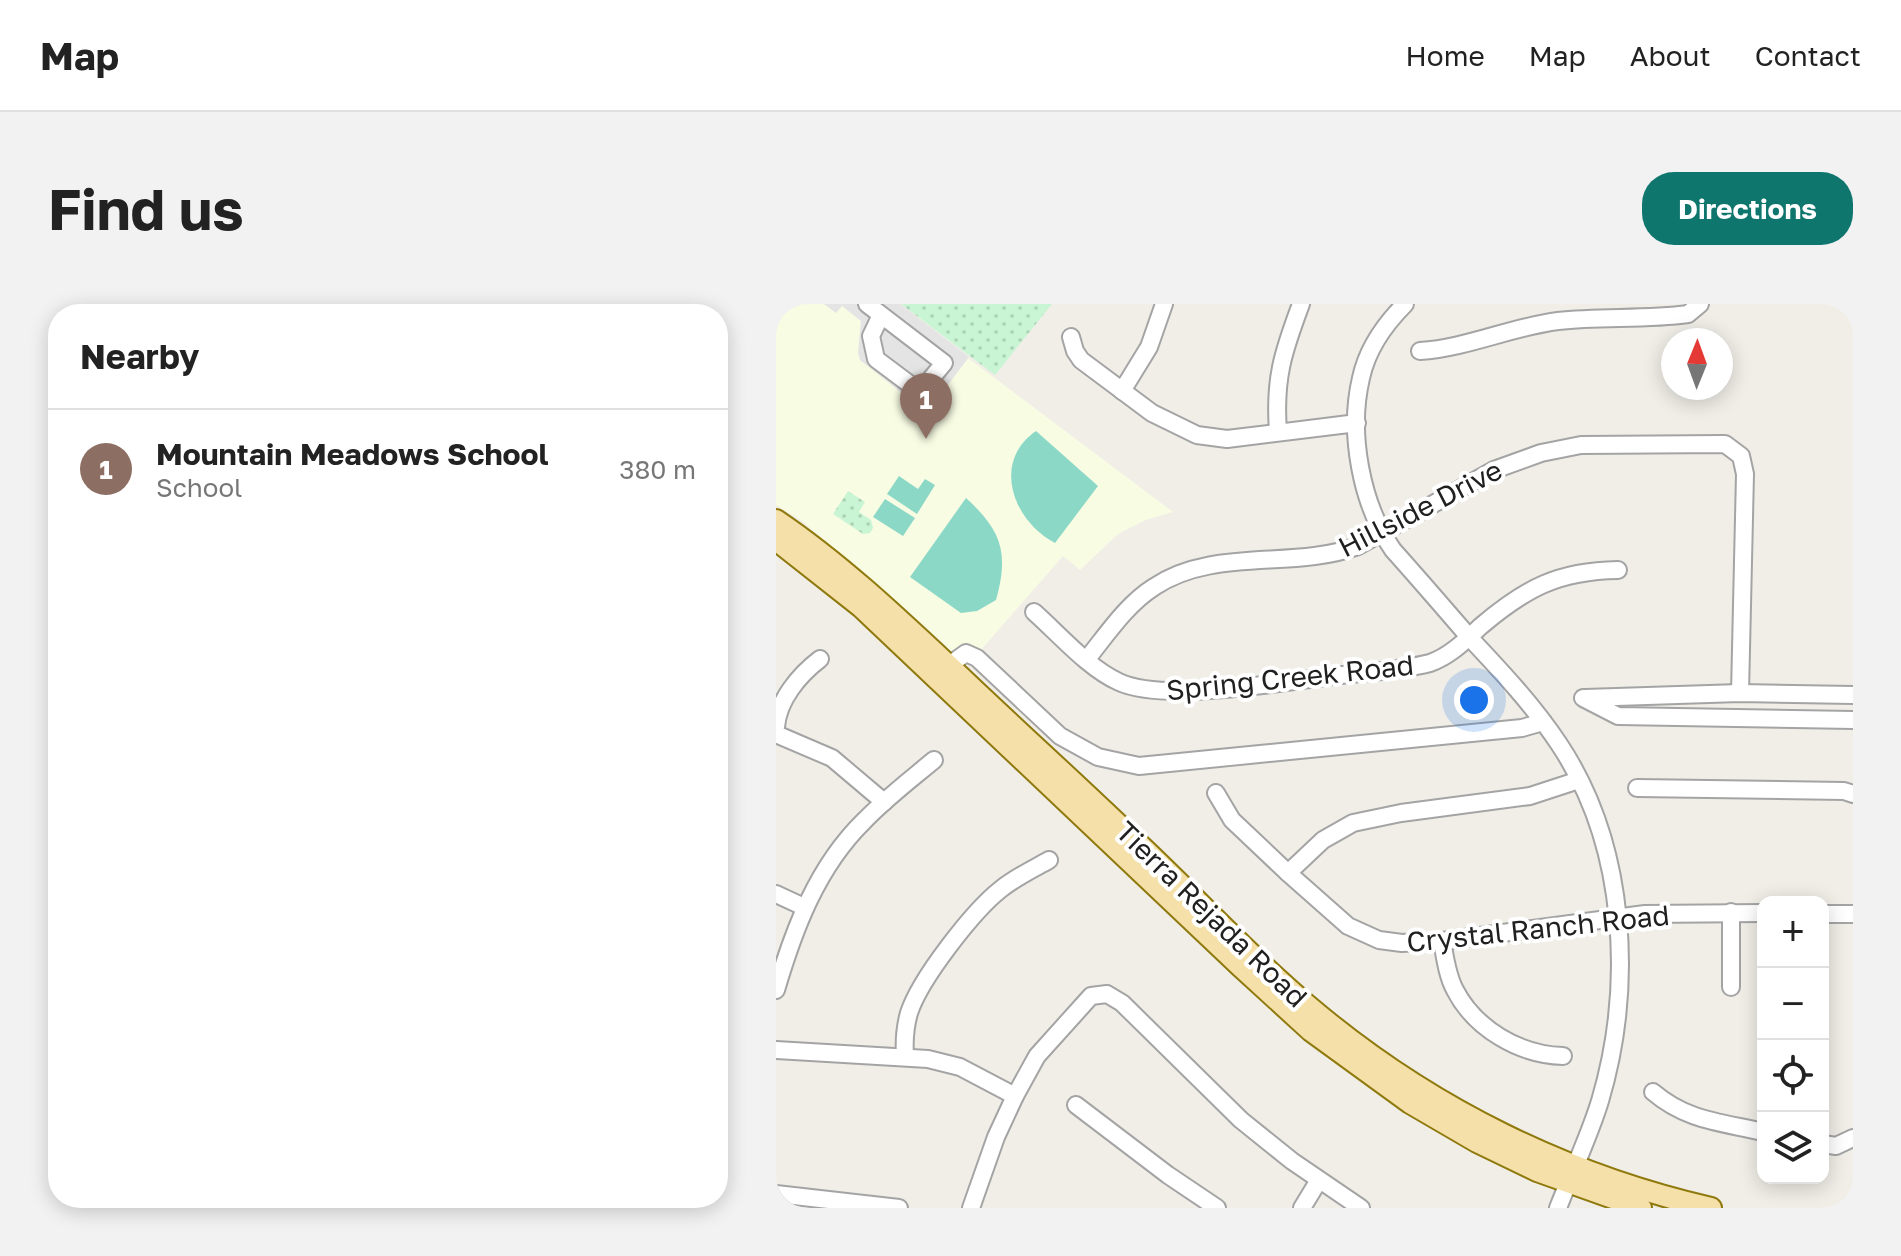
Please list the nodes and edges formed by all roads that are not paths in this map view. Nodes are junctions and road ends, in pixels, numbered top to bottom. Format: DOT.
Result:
graph roads {
  1 [pos="867,304"];
  2 [pos="1164,304"];
  3 [pos="1301,304"];
  4 [pos="1405,304"];
  5 [pos="1552,304"];
  6 [pos="1700,304"];
  7 [pos="881,315"];
  8 [pos="1559,321"];
  9 [pos="1071,337"];
  10 [pos="1420,351"];
  11 [pos="1122,391"];
  12 [pos="1357,423"];
  13 [pos="1278,431"];
  14 [pos="776,520"];
  15 [pos="1381,531"];
  16 [pos="776,540"];
  17 [pos="1618,570"];
  18 [pos="1034,612"];
  19 [pos="1469,637"];
  20 [pos="820,659"];
  21 [pos="1087,659"];
  22 [pos="948,666"];
  23 [pos="1740,693"];
  24 [pos="1853,695"];
  25 [pos="1853,720"];
  26 [pos="1543,722"];
  27 [pos="776,727"];
  28 [pos="776,734"];
  29 [pos="934,760"];
  30 [pos="1579,780"];
  31 [pos="1637,788"];
  32 [pos="1216,793"];
  33 [pos="1853,794"];
  34 [pos="884,802"];
  35 [pos="1049,860"];
  36 [pos="1288,873"];
  37 [pos="776,894"];
  38 [pos="804,907"];
  39 [pos="1731,912"];
  40 [pos="1757,913"];
  41 [pos="1829,914"];
  42 [pos="1853,914"];
  43 [pos="1618,917"];
  44 [pos="1442,941"];
  45 [pos="1731,987"];
  46 [pos="776,990"];
  47 [pos="776,1050"];
  48 [pos="905,1056"];
  49 [pos="1563,1056"];
  50 [pos="1653,1092"];
  51 [pos="1015,1096"];
  52 [pos="1076,1105"];
  53 [pos="1757,1131"];
  54 [pos="1853,1138"];
  55 [pos="1829,1145"];
  56 [pos="1571,1174"];
  57 [pos="1319,1180"];
  58 [pos="776,1194"];
  59 [pos="899,1208"];
  60 [pos="971,1208"];
  61 [pos="1217,1208"];
  62 [pos="1302,1208"];
  63 [pos="1361,1208"];
  64 [pos="1558,1208"];
  65 [pos="1641,1208"];
  66 [pos="1711,1208"];
  1 -- 7 [label="street"];
  2 -- 11 [label="street"];
  3 -- 13 [label="street"];
  4 -- 12 [label="street"];
  5 -- 8 [label="street"];
  6 -- 8 [label="street"];
  7 -- 7 [label="street"];
  8 -- 10 [label="street"];
  9 -- 11 [label="street"];
  11 -- 13 [label="street"];
  12 -- 13 [label="street"];
  12 -- 15 [label="street"];
  14 -- 22 [label="main road, Tierra Rejada Road"];
  15 -- 19 [label="street"];
  15 -- 21 [label="street, Hillside Drive"];
  15 -- 23 [label="street, Hillside Drive"];
  16 -- 56 [label="main road, Tierra Rejada Road"];
  17 -- 19 [label="street, Spring Creek Road"];
  18 -- 21 [label="street, Spring Creek Road"];
  19 -- 21 [label="street, Spring Creek Road"];
  19 -- 26 [label="street"];
  20 -- 27 [label="street"];
  22 -- 26 [label="street"];
  22 -- 56 [label="main road, Tierra Rejada Road"];
  23 -- 24 [label="street"];
  23 -- 25 [label="street"];
  26 -- 30 [label="street"];
  28 -- 34 [label="street"];
  29 -- 34 [label="street"];
  30 -- 36 [label="street"];
  30 -- 43 [label="street"];
  31 -- 33 [label="street"];
  32 -- 36 [label="street"];
  34 -- 38 [label="street"];
  35 -- 48 [label="street"];
  36 -- 44 [label="street, Crystal Ranch Road"];
  37 -- 38 [label="street"];
  38 -- 46 [label="street"];
  39 -- 40 [label="street, Crystal Ranch Road"];
  39 -- 43 [label="street, Crystal Ranch Road"];
  39 -- 45 [label="street"];
  41 -- 42 [label="street"];
  43 -- 44 [label="street, Crystal Ranch Road"];
  43 -- 56 [label="street"];
  44 -- 49 [label="street"];
  47 -- 48 [label="street"];
  48 -- 51 [label="street"];
  50 -- 53 [label="street"];
  51 -- 57 [label="street"];
  51 -- 60 [label="street"];
  52 -- 61 [label="street"];
  54 -- 55 [label="street"];
  56 -- 64 [label="street"];
  56 -- 65 [label="main road, Tierra Rejada Road"];
  56 -- 66 [label="main road, Tierra Rejada Road"];
  57 -- 62 [label="street"];
  57 -- 63 [label="street"];
  58 -- 59 [label="street"];
}
